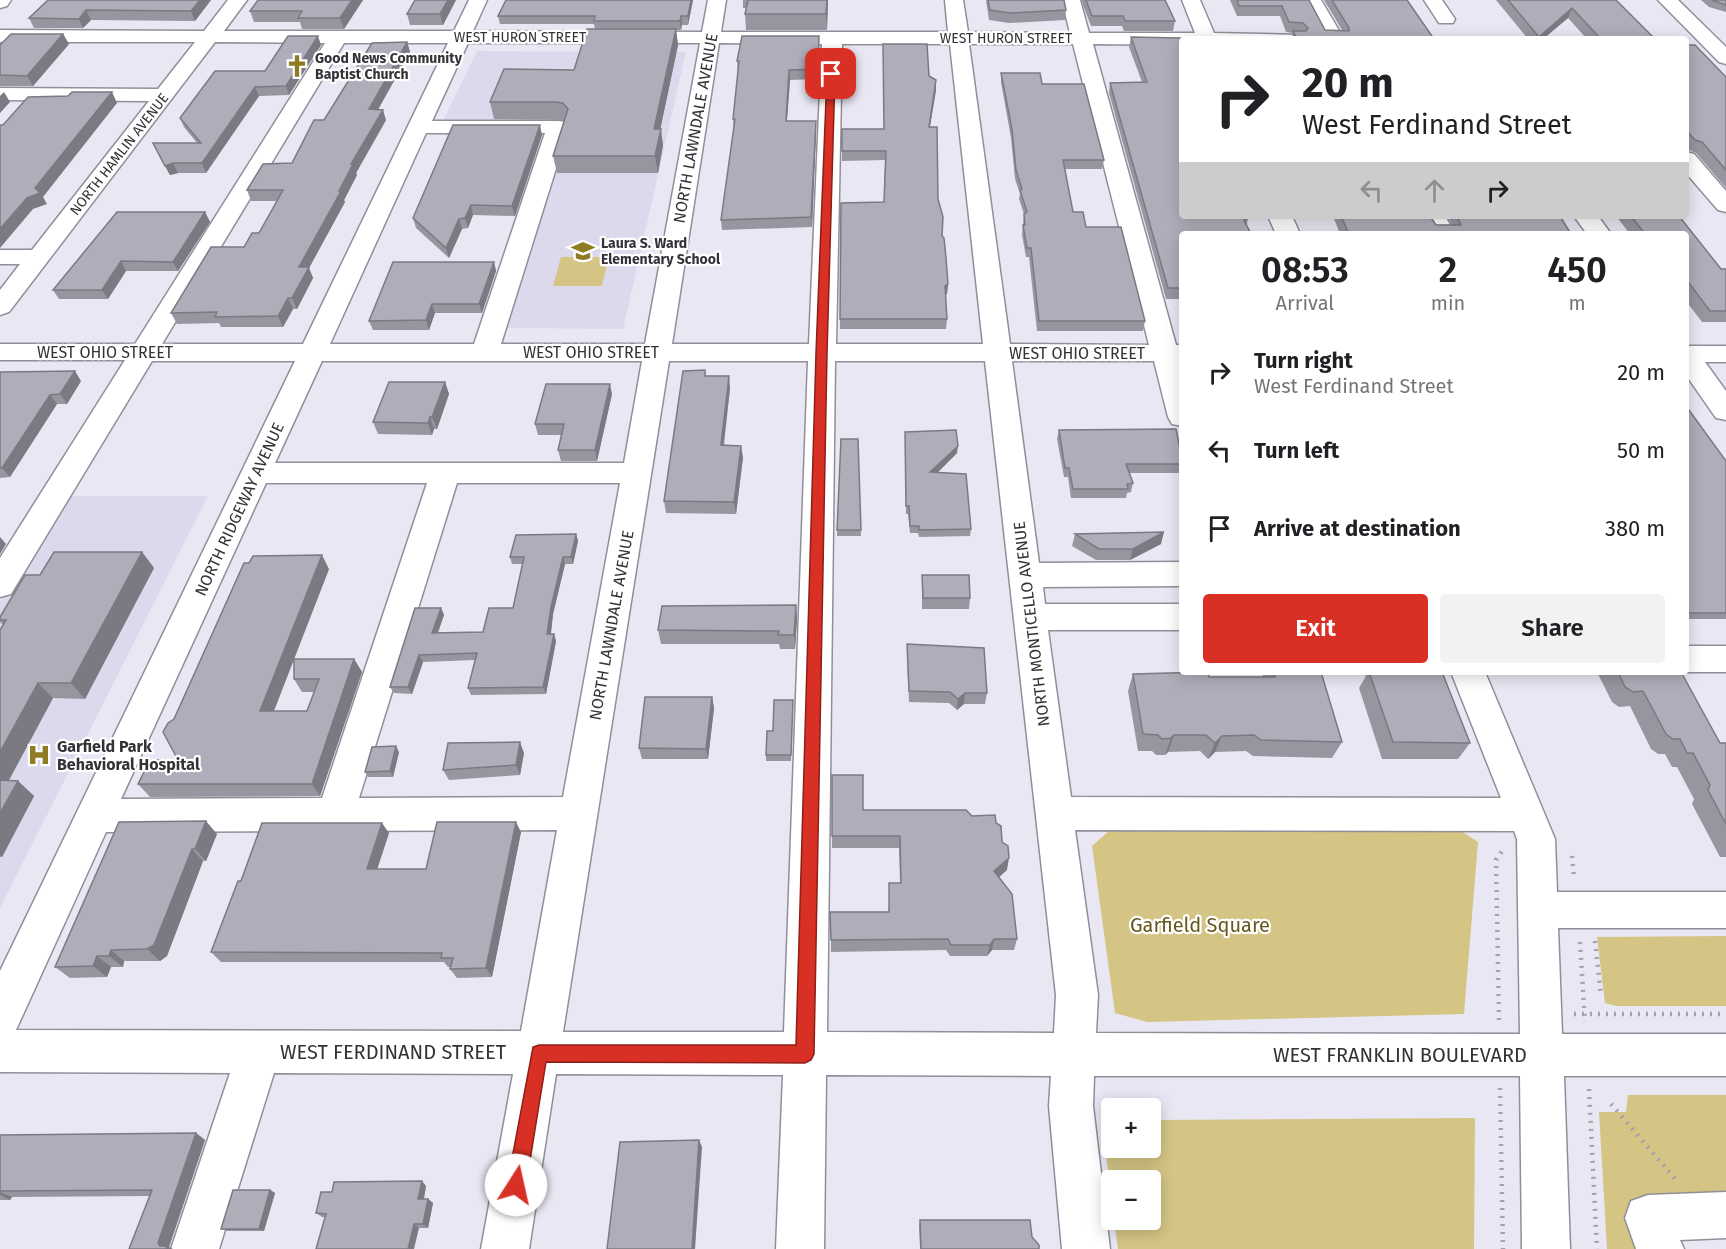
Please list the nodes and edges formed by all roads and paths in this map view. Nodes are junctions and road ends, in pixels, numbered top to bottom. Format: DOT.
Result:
graph roads {
  1 [pos="238,0"];
  2 [pos="478,0"];
  3 [pos="717,0"];
  4 [pos="954,0"];
  5 [pos="1071,0"];
  6 [pos="1191,0"];
  7 [pos="1311,0"];
  8 [pos="1432,0"];
  9 [pos="1667,0"];
  10 [pos="1446,19"];
  11 [pos="0,36"];
  12 [pos="209,36"];
  13 [pos="1206,36"];
  14 [pos="1332,36"];
  15 [pos="338,37"];
  16 [pos="460,37"];
  17 [pos="711,38"];
  18 [pos="832,38"];
  19 [pos="959,38"];
  20 [pos="1081,39"];
  21 [pos="1179,39"];
  22 [pos="1689,40"];
  23 [pos="1717,40"];
  24 [pos="1726,58"];
  25 [pos="0,94"];
  26 [pos="32,94"];
  27 [pos="164,95"];
  28 [pos="16,112"];
  29 [pos="418,127"];
  30 [pos="1689,162"];
  31 [pos="1726,205"];
  32 [pos="0,257"];
  33 [pos="39,257"];
  34 [pos="0,307"];
  35 [pos="0,352"];
  36 [pos="144,352"];
  37 [pos="312,352"];
  38 [pos="485,352"];
  39 [pos="657,352"];
  40 [pos="822,353"];
  41 [pos="998,353"];
  42 [pos="1174,353"];
  43 [pos="1726,354"];
  44 [pos="1689,355"];
  45 [pos="1689,359"];
  46 [pos="1179,393"];
  47 [pos="1726,411"];
  48 [pos="256,473"];
  49 [pos="445,473"];
  50 [pos="637,474"];
  51 [pos="1179,574"];
  52 [pos="1025,575"];
  53 [pos="0,585"];
  54 [pos="1030,617"];
  55 [pos="1179,617"];
  56 [pos="1689,659"];
  57 [pos="1726,659"];
  58 [pos="1469,675"];
  59 [pos="580,813"];
  60 [pos="1054,813"];
  61 [pos="335,814"];
  62 [pos="1527,815"];
  63 [pos="95,816"];
  64 [pos="1571,847"];
  65 [pos="1496,860"];
  66 [pos="1574,880"];
  67 [pos="1538,909"];
  68 [pos="1726,910"];
  69 [pos="1579,932"];
  70 [pos="1594,934"];
  71 [pos="1583,995"];
  72 [pos="1601,995"];
  73 [pos="1499,997"];
  74 [pos="1603,1014"];
  75 [pos="1726,1014"];
  76 [pos="0,1017"];
  77 [pos="0,1051"];
  78 [pos="259,1052"];
  79 [pos="539,1054"];
  80 [pos="805,1054"];
  81 [pos="1074,1055"];
  82 [pos="1541,1055"];
  83 [pos="1726,1055"];
  84 [pos="1589,1104"];
  85 [pos="1611,1104"];
  86 [pos="1500,1105"];
  87 [pos="1684,1189"];
  88 [pos="1726,1215"];
  89 [pos="1654,1234"];
  90 [pos="195,1249"];
  91 [pos="505,1249"];
  92 [pos="800,1249"];
  93 [pos="1086,1249"];
  94 [pos="1503,1249"];
  95 [pos="1546,1249"];
  96 [pos="1597,1249"];
  1 -- 12 [label="street, NORTH HAMLIN AVENUE"];
  2 -- 16 [label="street, NORTH RIDGEWAY AVENUE"];
  3 -- 17 [label="street, NORTH LAWNDALE AVENUE"];
  4 -- 19 [label="street, NORTH MONTICELLO AVENUE"];
  5 -- 20 [label="street"];
  6 -- 13 [label="street"];
  7 -- 14 [label="street"];
  8 -- 10 [label="street"];
  9 -- 23 [label="street"];
  11 -- 12 [label="street, WEST HURON STREET"];
  12 -- 15 [label="street, WEST HURON STREET"];
  12 -- 27 [label="street, NORTH HAMLIN AVENUE"];
  15 -- 16 [label="street, WEST HURON STREET"];
  15 -- 36 [label="street"];
  16 -- 17 [label="street, WEST HURON STREET"];
  16 -- 29 [label="street, NORTH RIDGEWAY AVENUE"];
  17 -- 18 [label="street, WEST HURON STREET"];
  17 -- 39 [label="street, NORTH LAWNDALE AVENUE"];
  18 -- 19 [label="street, WEST HURON STREET"];
  18 -- 40 [label="street"];
  19 -- 20 [label="street, WEST HURON STREET"];
  19 -- 41 [label="street, NORTH MONTICELLO AVENUE"];
  20 -- 21 [label="street, WEST HURON STREET"];
  20 -- 42 [label="street"];
  22 -- 23 [label="street"];
  23 -- 24 [label="street"];
  25 -- 26 [label="street"];
  26 -- 27 [label="street"];
  26 -- 28 [label="street"];
  27 -- 33 [label="street, NORTH HAMLIN AVENUE"];
  29 -- 37 [label="street, NORTH RIDGEWAY AVENUE"];
  29 -- 38 [label="street"];
  30 -- 31 [label="street"];
  32 -- 33 [label="street"];
  33 -- 34 [label="street, NORTH HAMLIN AVENUE"];
  35 -- 36 [label="street, WEST OHIO STREET"];
  36 -- 37 [label="street, WEST OHIO STREET"];
  36 -- 53 [label="street"];
  37 -- 38 [label="street, WEST OHIO STREET"];
  37 -- 48 [label="street, NORTH RIDGEWAY AVENUE"];
  38 -- 39 [label="street, WEST OHIO STREET"];
  39 -- 40 [label="street, WEST OHIO STREET"];
  39 -- 50 [label="street, NORTH LAWNDALE AVENUE"];
  40 -- 41 [label="street, WEST OHIO STREET"];
  40 -- 80 [label="street"];
  41 -- 42 [label="street, WEST OHIO STREET"];
  41 -- 52 [label="street, NORTH MONTICELLO AVENUE"];
  42 -- 46 [label="street"];
  43 -- 44 [label="street"];
  45 -- 47 [label="street"];
  48 -- 49 [label="street"];
  48 -- 63 [label="street, NORTH RIDGEWAY AVENUE"];
  49 -- 50 [label="street"];
  49 -- 61 [label="street"];
  50 -- 59 [label="street, NORTH LAWNDALE AVENUE"];
  51 -- 52 [label="street"];
  52 -- 54 [label="street, NORTH MONTICELLO AVENUE"];
  54 -- 55 [label="street"];
  54 -- 60 [label="street, NORTH MONTICELLO AVENUE"];
  56 -- 57 [label="street"];
  58 -- 62 [label="street"];
  59 -- 61 [label="street"];
  59 -- 79 [label="street, NORTH LAWNDALE AVENUE"];
  60 -- 62 [label="street"];
  60 -- 81 [label="street, NORTH MONTICELLO AVENUE"];
  61 -- 63 [label="street"];
  62 -- 67 [label="street"];
  63 -- 76 [label="street, NORTH RIDGEWAY AVENUE"];
  64 -- 66 [label="path"];
  65 -- 73 [label="path"];
  67 -- 68 [label="street"];
  67 -- 82 [label="street"];
  69 -- 71 [label="path"];
  70 -- 72 [label="path"];
  74 -- 75 [label="path"];
  77 -- 78 [label="street, WEST FERDINAND STREET"];
  78 -- 79 [label="street, WEST FERDINAND STREET"];
  78 -- 90 [label="street"];
  79 -- 80 [label="street, WEST FERDINAND STREET"];
  79 -- 91 [label="street, NORTH LAWNDALE AVENUE"];
  80 -- 81 [label="street, WEST FERDINAND STREET"];
  80 -- 92 [label="street"];
  81 -- 82 [label="street, WEST FRANKLIN BOULEVARD"];
  81 -- 93 [label="street, NORTH MONTICELLO AVENUE"];
  82 -- 83 [label="street, WEST FRANKLIN BOULEVARD"];
  82 -- 95 [label="street"];
  84 -- 96 [label="path"];
  85 -- 87 [label="path"];
  86 -- 94 [label="path"];
  88 -- 89 [label="street"];
}
